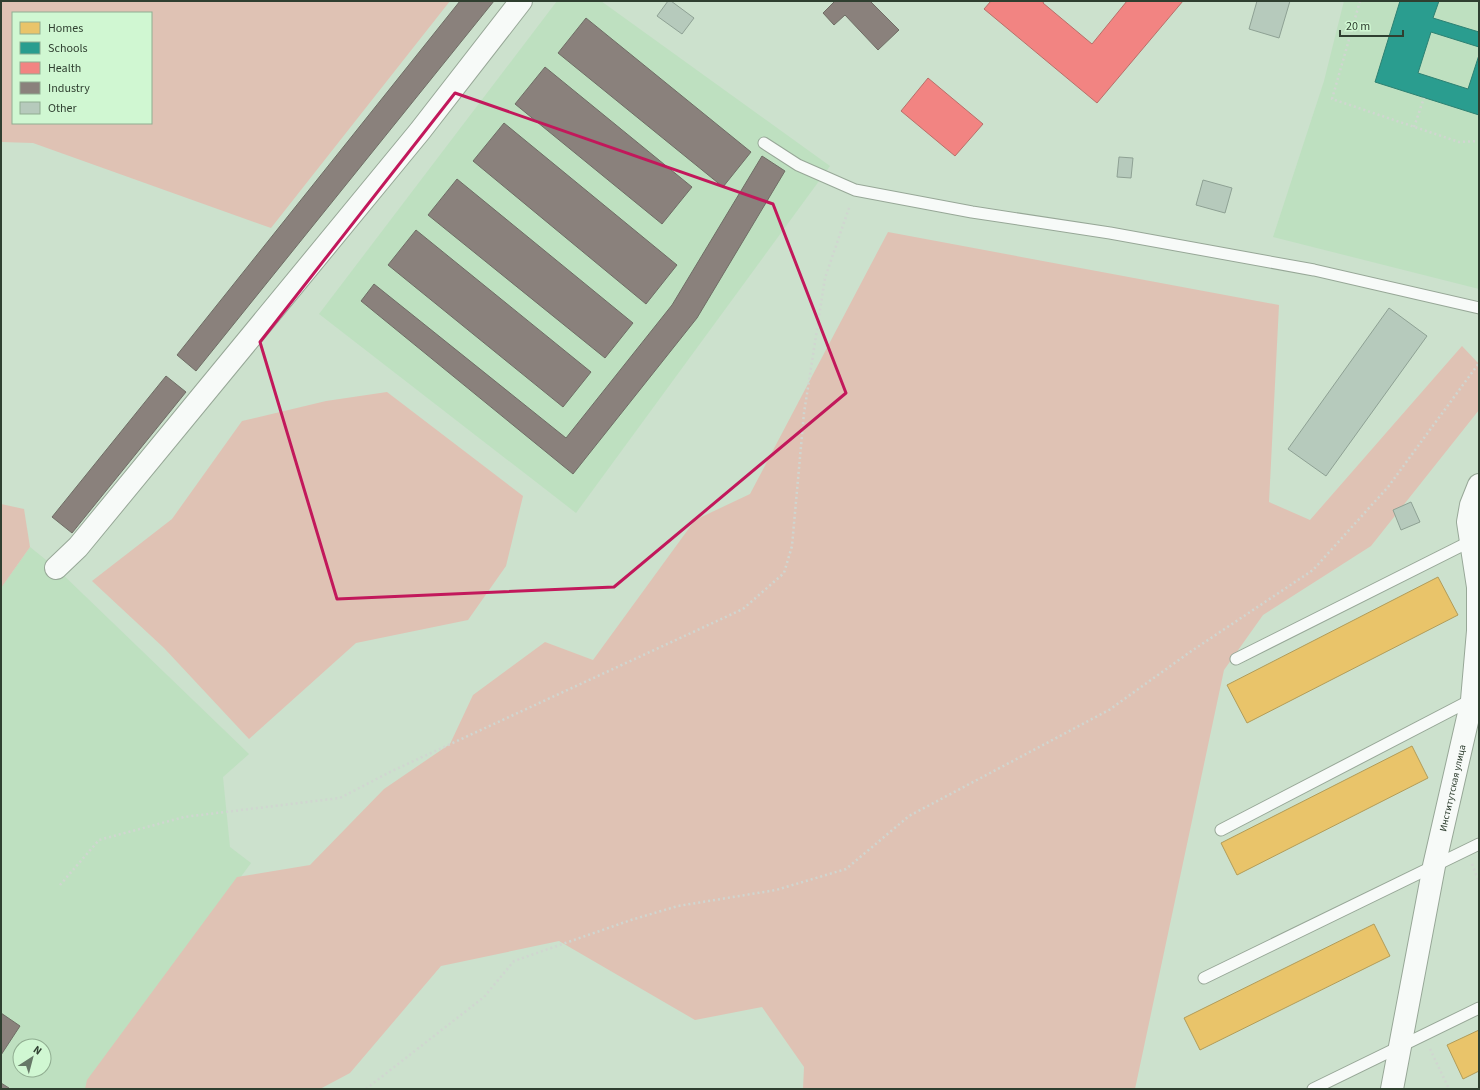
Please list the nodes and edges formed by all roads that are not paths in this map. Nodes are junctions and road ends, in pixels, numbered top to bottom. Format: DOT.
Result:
graph roads {
  1 [pos="521,1"];
  2 [pos="764,143"];
  3 [pos="1479,308"];
  4 [pos="1479,485"];
  5 [pos="1475,539"];
  6 [pos="56,568"];
  7 [pos="1236,660"];
  8 [pos="1475,698"];
  9 [pos="1221,830"];
  10 [pos="1479,844"];
  11 [pos="1434,866"];
  12 [pos="1204,978"];
  13 [pos="1479,1008"];
  14 [pos="1400,1047"];
  15 [pos="1313,1089"];
  16 [pos="1392,1089"];
  1 -- 6 [label="street"];
  2 -- 3 [label="lane"];
  4 -- 5 [label="street, Институтская улица"];
  5 -- 7 [label="lane"];
  5 -- 8 [label="street, Институтская улица"];
  8 -- 9 [label="lane"];
  8 -- 11 [label="street, Институтская улица"];
  10 -- 11 [label="lane"];
  11 -- 12 [label="lane"];
  11 -- 14 [label="street, Институтская улица"];
  13 -- 14 [label="lane"];
  14 -- 15 [label="lane"];
  14 -- 16 [label="street, Институтская улица"];
}
